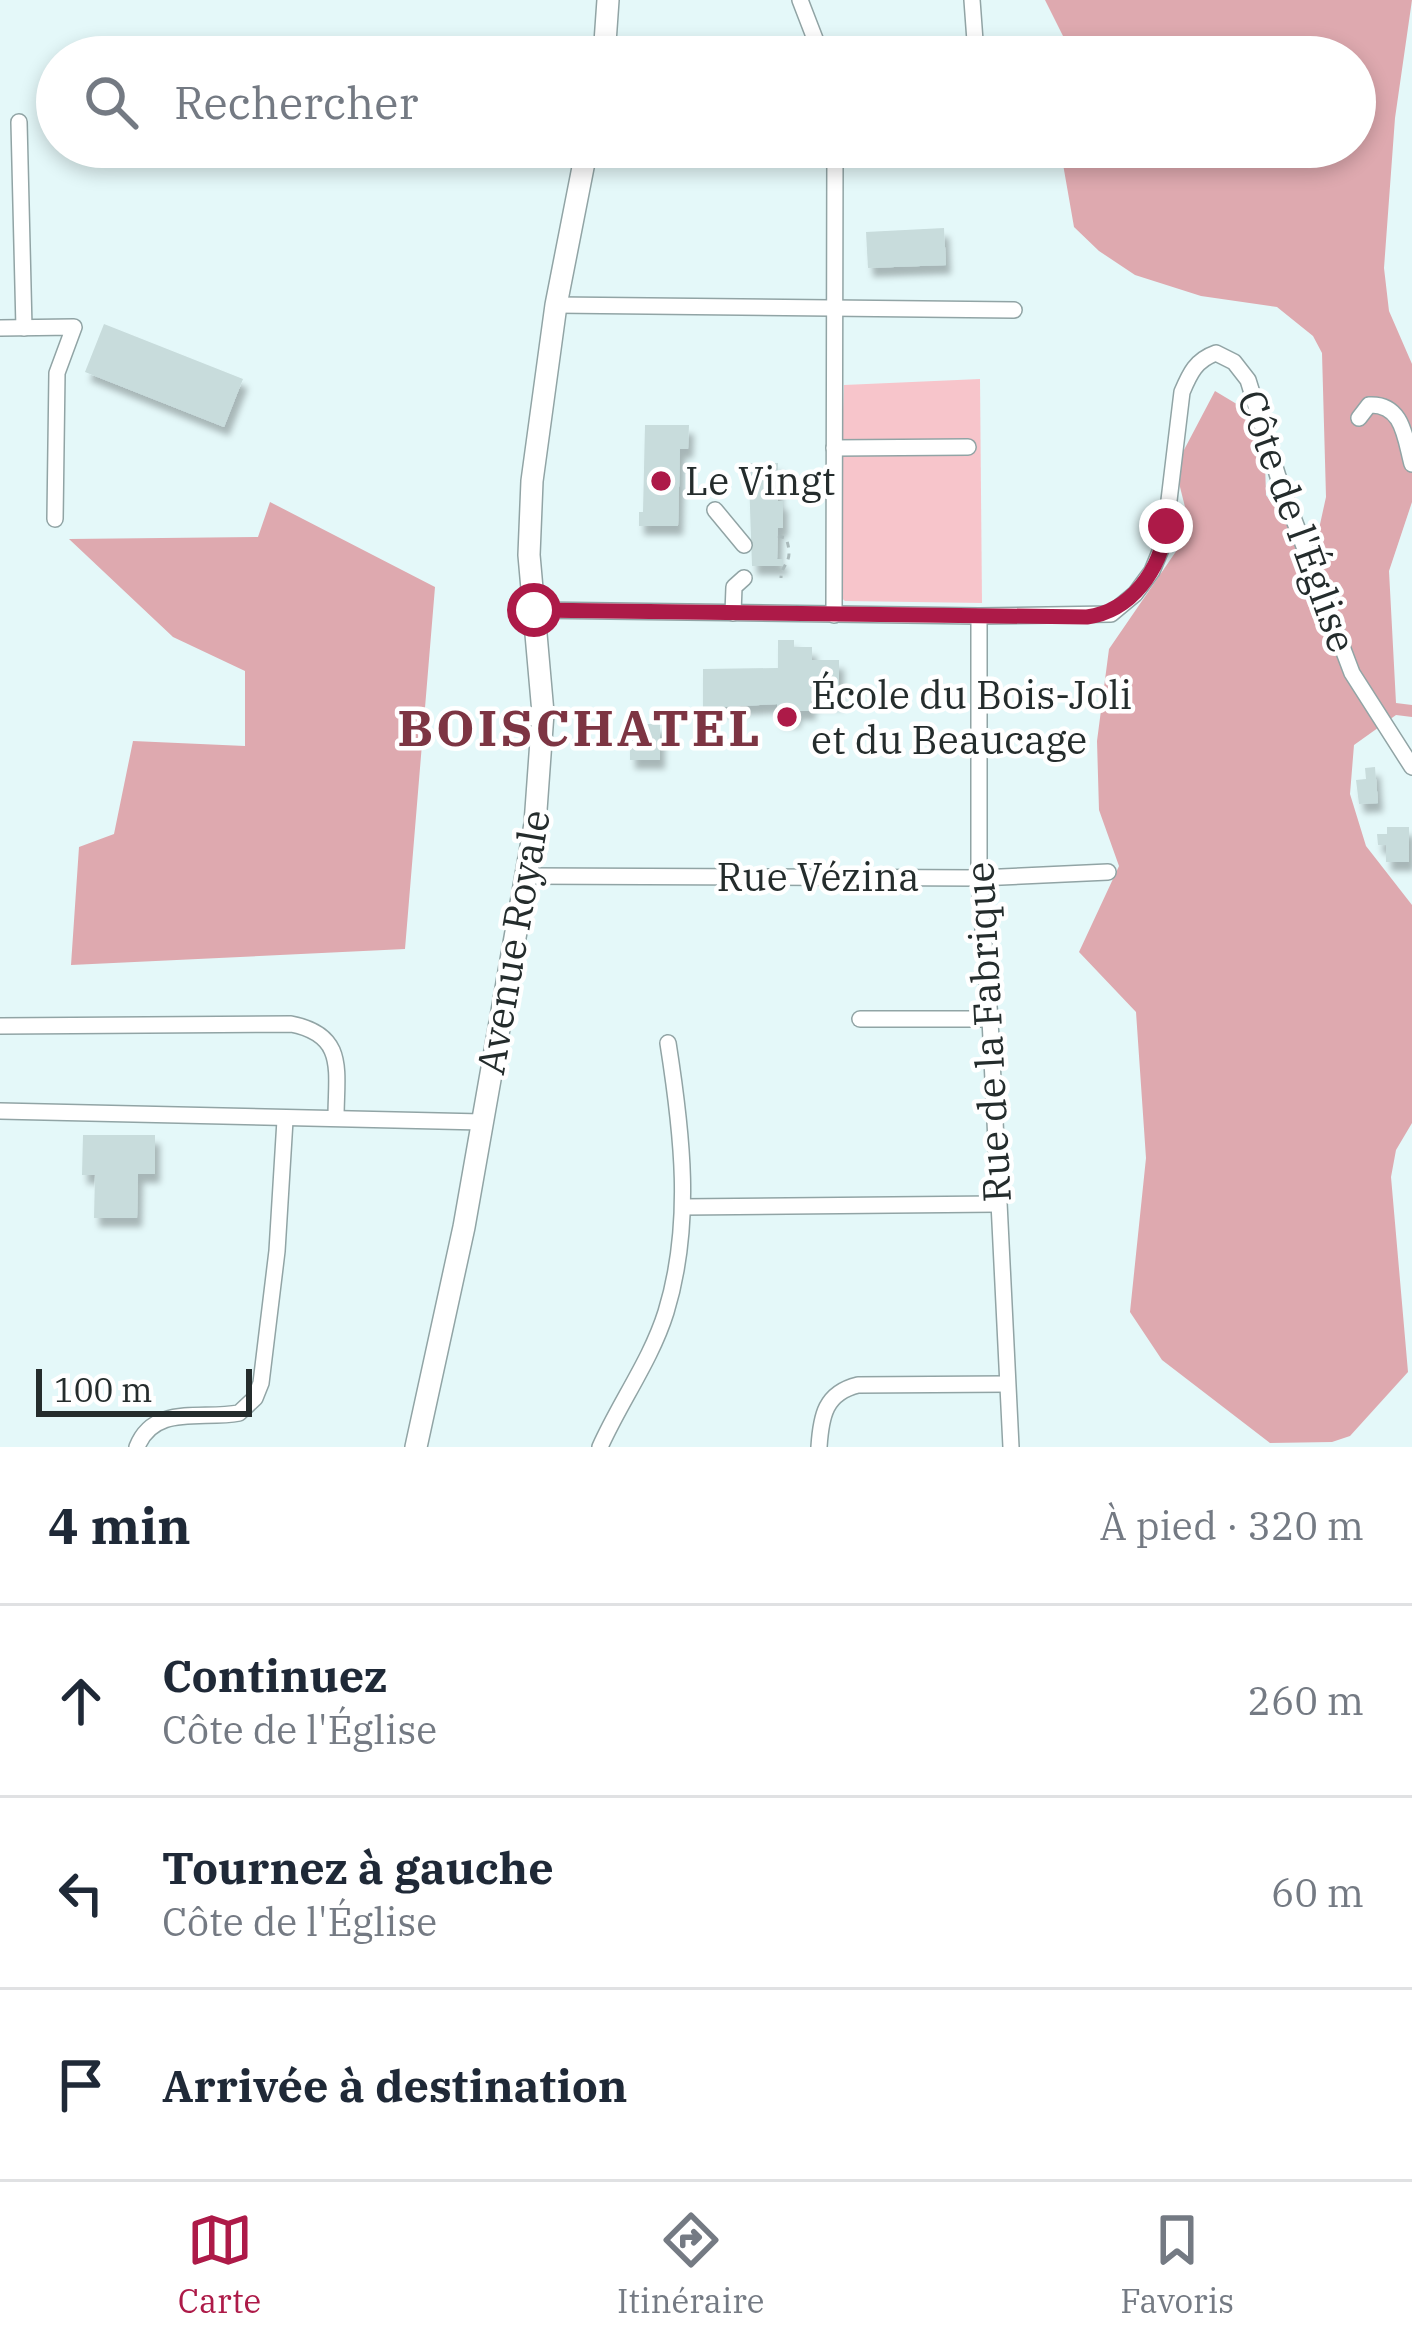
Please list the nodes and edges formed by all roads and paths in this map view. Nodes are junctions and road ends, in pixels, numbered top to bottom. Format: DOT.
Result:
graph roads {
  1 [pos="608,0"];
  2 [pos="800,0"];
  3 [pos="972,0"];
  4 [pos="605,36"];
  5 [pos="814,36"];
  6 [pos="977,36"];
  7 [pos="19,122"];
  8 [pos="583,168"];
  9 [pos="835,168"];
  10 [pos="556,305"];
  11 [pos="835,308"];
  12 [pos="1014,310"];
  13 [pos="0,328"];
  14 [pos="24,328"];
  15 [pos="1359,418"];
  16 [pos="968,447"];
  17 [pos="834,448"];
  18 [pos="1412,464"];
  19 [pos="715,510"];
  20 [pos="55,519"];
  21 [pos="778,536"];
  22 [pos="744,545"];
  23 [pos="744,578"];
  24 [pos="781,578"];
  25 [pos="534,610"];
  26 [pos="733,614"];
  27 [pos="834,615"];
  28 [pos="979,616"];
  29 [pos="1412,767"];
  30 [pos="1108,872"];
  31 [pos="527,877"];
  32 [pos="979,878"];
  33 [pos="860,1019"];
  34 [pos="990,1019"];
  35 [pos="0,1026"];
  36 [pos="668,1043"];
  37 [pos="0,1111"];
  38 [pos="336,1118"];
  39 [pos="285,1120"];
  40 [pos="482,1122"];
  41 [pos="997,1204"];
  42 [pos="683,1207"];
  43 [pos="1007,1384"];
  44 [pos="136,1447"];
  45 [pos="416,1447"];
  46 [pos="600,1447"];
  47 [pos="819,1447"];
  48 [pos="1011,1447"];
  1 -- 4 [label="main road"];
  2 -- 5 [label="street"];
  3 -- 6 [label="street"];
  7 -- 14 [label="street"];
  8 -- 10 [label="main road, Avenue Royale"];
  9 -- 11 [label="street"];
  10 -- 11 [label="street"];
  10 -- 25 [label="main road, Avenue Royale"];
  11 -- 12 [label="street"];
  11 -- 17 [label="street"];
  13 -- 14 [label="street"];
  14 -- 20 [label="street"];
  15 -- 18 [label="street"];
  16 -- 17 [label="street"];
  17 -- 27 [label="street"];
  19 -- 22 [label="street"];
  21 -- 24 [label="path"];
  23 -- 26 [label="street"];
  25 -- 26 [label="street, Côte de l'Église"];
  25 -- 31 [label="main road, Avenue Royale"];
  26 -- 27 [label="street, Côte de l'Église"];
  27 -- 28 [label="street, Côte de l'Église"];
  28 -- 29 [label="street, Côte de l'Église"];
  28 -- 32 [label="street, Rue de la Fabrique"];
  30 -- 32 [label="street, Rue Vézina"];
  31 -- 32 [label="street, Rue Vézina"];
  31 -- 40 [label="main road, Avenue Royale"];
  32 -- 34 [label="street, Rue de la Fabrique"];
  33 -- 34 [label="street"];
  34 -- 41 [label="street, Rue de la Fabrique"];
  35 -- 38 [label="street"];
  36 -- 42 [label="street"];
  37 -- 39 [label="street"];
  38 -- 39 [label="street"];
  38 -- 40 [label="street"];
  39 -- 44 [label="street"];
  40 -- 45 [label="main road, Avenue Royale"];
  41 -- 42 [label="street"];
  41 -- 43 [label="street, Rue de la Fabrique"];
  42 -- 46 [label="street"];
  43 -- 47 [label="street"];
  43 -- 48 [label="street, Rue de la Fabrique"];
}
